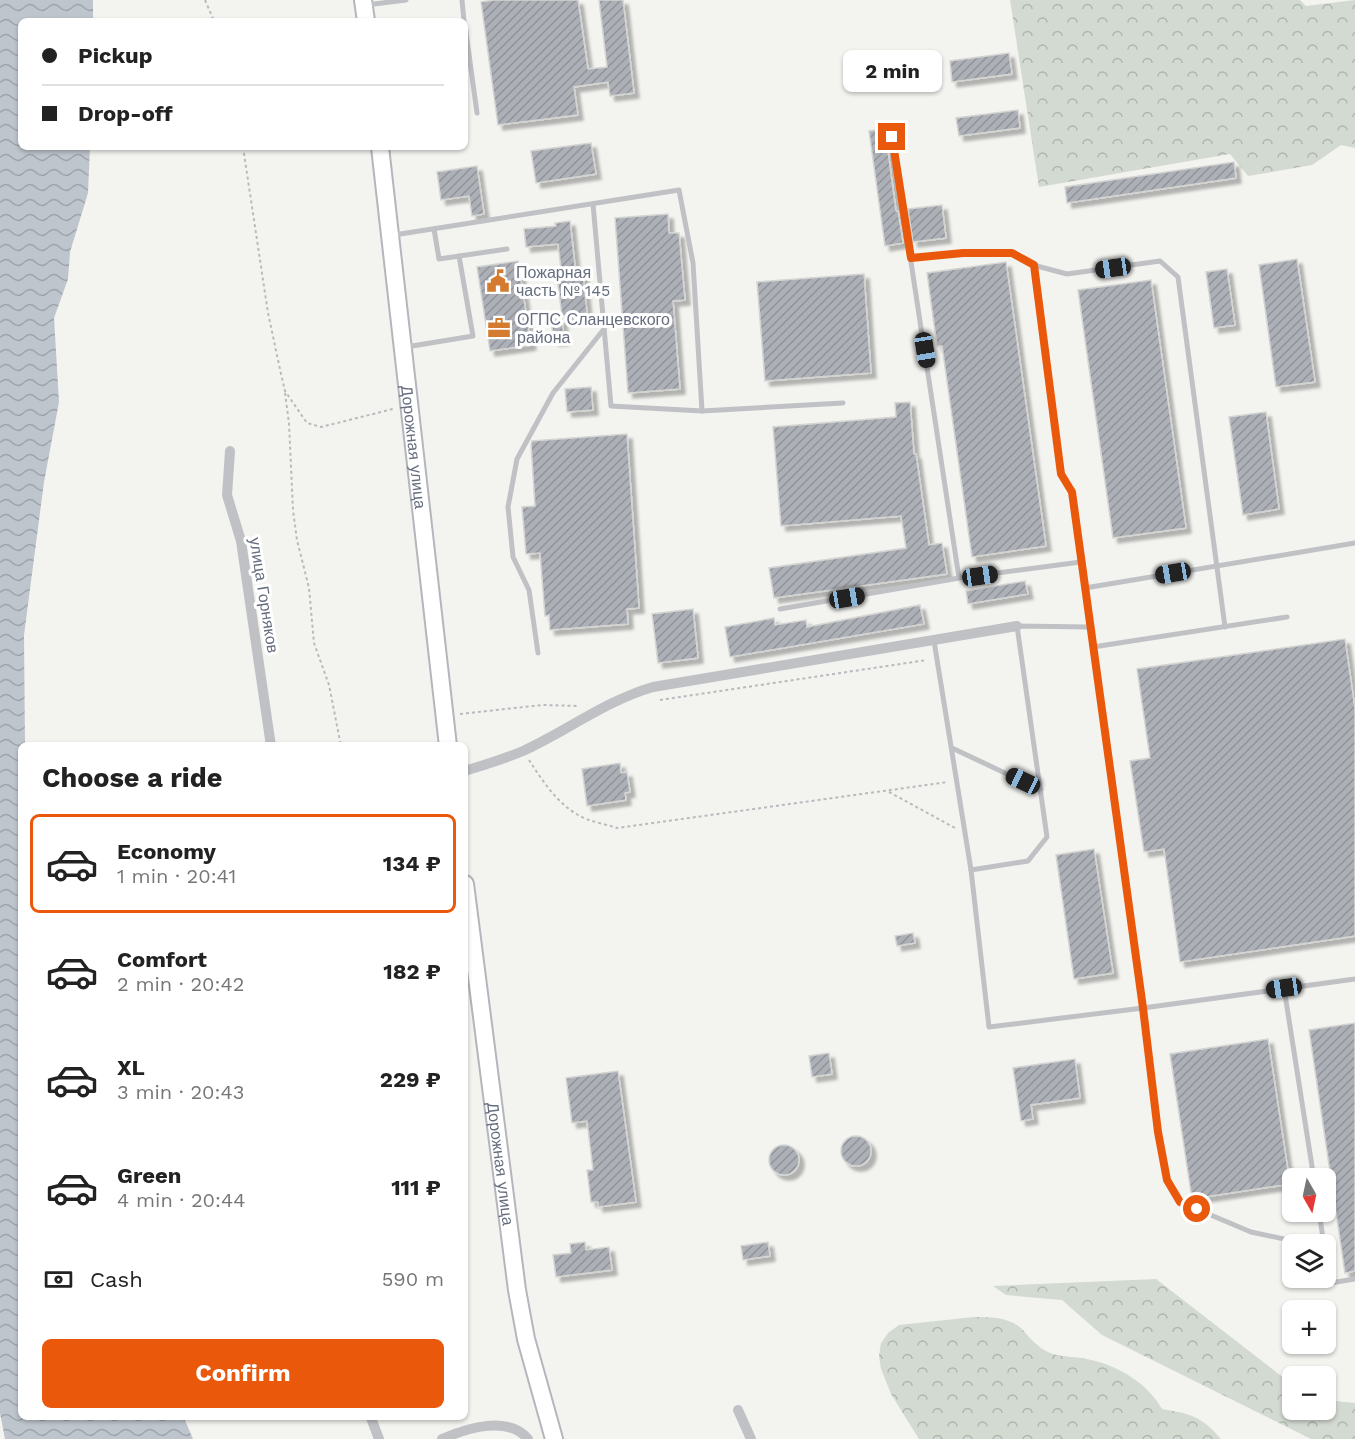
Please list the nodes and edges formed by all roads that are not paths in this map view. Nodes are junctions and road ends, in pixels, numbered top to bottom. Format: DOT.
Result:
graph roads {
  1 [pos="406,0"];
  2 [pos="462,0"];
  3 [pos="364,9"];
  4 [pos="464,18"];
  5 [pos="468,46"];
  6 [pos="477,113"];
  7 [pos="892,137"];
  8 [pos="380,150"];
  9 [pos="593,204"];
  10 [pos="434,229"];
  11 [pos="389,236"];
  12 [pos="507,249"];
  13 [pos="459,256"];
  14 [pos="911,258"];
  15 [pos="1034,265"];
  16 [pos="604,329"];
  17 [pos="402,348"];
  18 [pos="843,403"];
  19 [pos="702,411"];
  20 [pos="230,451"];
  21 [pos="1355,543"];
  22 [pos="1081,562"];
  23 [pos="1217,566"];
  24 [pos="959,578"];
  25 [pos="1085,588"];
  26 [pos="780,609"];
  27 [pos="1287,617"];
  28 [pos="1017,626"];
  29 [pos="1090,627"];
  30 [pos="1226,627"];
  31 [pos="934,639"];
  32 [pos="1093,646"];
  33 [pos="538,653"];
  34 [pos="270,742"];
  35 [pos="448,742"];
  36 [pos="952,748"];
  37 [pos="468,770"];
  38 [pos="1041,790"];
  39 [pos="971,870"];
  40 [pos="468,907"];
  41 [pos="1355,979"];
  42 [pos="1284,988"];
  43 [pos="1143,1008"];
  44 [pos="1312,1168"];
  45 [pos="1282,1239"];
  46 [pos="1355,1280"];
  47 [pos="1336,1282"];
  48 [pos="738,1410"];
  49 [pos="372,1420"];
  50 [pos="379,1439"];
  51 [pos="442,1439"];
  52 [pos="528,1439"];
  53 [pos="554,1439"];
  54 [pos="751,1439"];
  1 -- 3 [label="lane"];
  2 -- 4 [label="lane"];
  5 -- 6 [label="lane"];
  7 -- 14 [label="lane"];
  8 -- 11 [label="street, Дорожная улица"];
  9 -- 10 [label="lane"];
  9 -- 16 [label="lane"];
  9 -- 19 [label="lane"];
  10 -- 11 [label="lane"];
  10 -- 13 [label="lane"];
  11 -- 17 [label="street, Дорожная улица"];
  12 -- 13 [label="lane"];
  13 -- 17 [label="lane"];
  14 -- 15 [label="lane"];
  14 -- 24 [label="lane"];
  15 -- 22 [label="lane"];
  15 -- 23 [label="lane"];
  16 -- 19 [label="lane"];
  16 -- 33 [label="lane"];
  17 -- 35 [label="street, Дорожная улица"];
  18 -- 19 [label="lane"];
  20 -- 34 [label="street, улица Горняков"];
  21 -- 23 [label="lane"];
  22 -- 24 [label="lane"];
  22 -- 25 [label="lane"];
  23 -- 25 [label="lane"];
  23 -- 30 [label="lane"];
  24 -- 26 [label="lane"];
  25 -- 29 [label="lane"];
  27 -- 30 [label="lane"];
  28 -- 29 [label="lane"];
  28 -- 31 [label="street"];
  28 -- 38 [label="lane"];
  29 -- 32 [label="lane"];
  30 -- 32 [label="lane"];
  31 -- 36 [label="lane"];
  31 -- 37 [label="street"];
  32 -- 43 [label="lane"];
  36 -- 38 [label="lane"];
  36 -- 39 [label="lane"];
  38 -- 39 [label="lane"];
  39 -- 43 [label="lane"];
  40 -- 53 [label="street, Дорожная улица"];
  41 -- 42 [label="lane"];
  42 -- 43 [label="lane"];
  42 -- 44 [label="lane"];
  43 -- 45 [label="lane"];
  46 -- 47 [label="lane"];
  48 -- 54 [label="street"];
  49 -- 50 [label="street"];
  51 -- 52 [label="street"];
}
